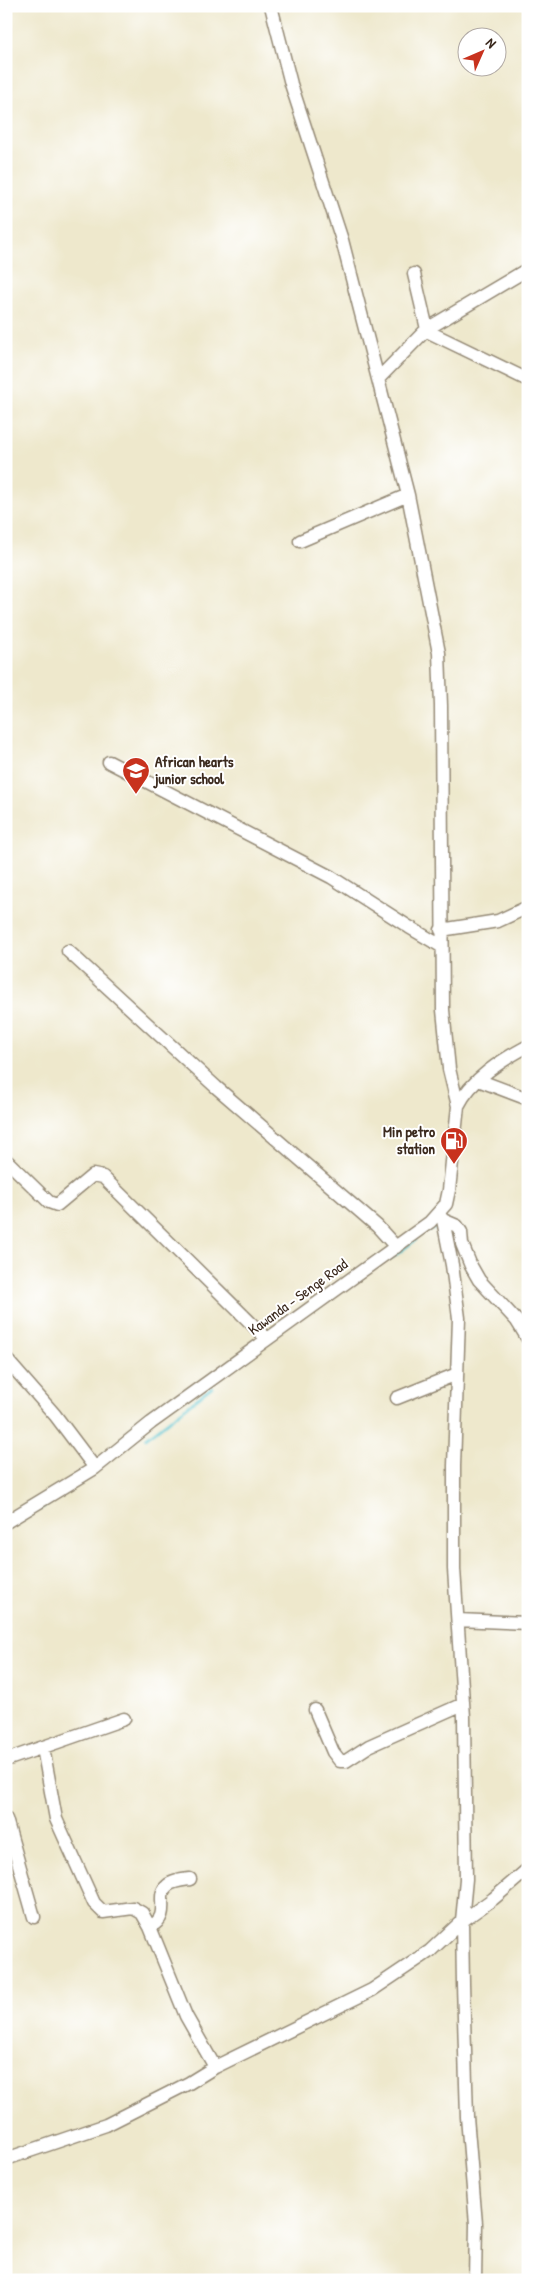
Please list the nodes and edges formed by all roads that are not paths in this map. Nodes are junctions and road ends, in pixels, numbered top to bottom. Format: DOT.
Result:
graph roads {
  1 [pos="271,6"];
  2 [pos="528,269"];
  3 [pos="414,274"];
  4 [pos="427,329"];
  5 [pos="378,379"];
  6 [pos="528,380"];
  7 [pos="408,495"];
  8 [pos="300,541"];
  9 [pos="109,762"];
  10 [pos="528,907"];
  11 [pos="441,930"];
  12 [pos="441,946"];
  13 [pos="68,951"];
  14 [pos="528,1046"];
  15 [pos="478,1080"];
  16 [pos="528,1098"];
  17 [pos="458,1106"];
  18 [pos="6,1160"];
  19 [pos="441,1217"];
  20 [pos="396,1247"];
  21 [pos="527,1337"];
  22 [pos="267,1339"];
  23 [pos="6,1359"];
  24 [pos="457,1374"];
  25 [pos="397,1398"];
  26 [pos="95,1468"];
  27 [pos="6,1522"];
  28 [pos="458,1620"];
  29 [pos="528,1623"];
  30 [pos="463,1704"];
  31 [pos="315,1710"];
  32 [pos="124,1719"];
  33 [pos="43,1748"];
  34 [pos="6,1760"];
  35 [pos="6,1819"];
  36 [pos="528,1869"];
  37 [pos="190,1879"];
  38 [pos="34,1917"];
  39 [pos="462,1921"];
  40 [pos="150,1927"];
  41 [pos="215,2066"];
  42 [pos="6,2159"];
  43 [pos="474,2280"];
  1 -- 5 [label="street"];
  2 -- 4 [label="street"];
  3 -- 4 [label="street"];
  4 -- 5 [label="street"];
  4 -- 6 [label="street"];
  5 -- 7 [label="street"];
  7 -- 8 [label="street"];
  7 -- 11 [label="street"];
  9 -- 12 [label="street"];
  10 -- 11 [label="street"];
  11 -- 12 [label="street"];
  12 -- 17 [label="street"];
  13 -- 20 [label="street"];
  14 -- 15 [label="street"];
  15 -- 16 [label="street"];
  15 -- 17 [label="street"];
  17 -- 19 [label="street, Kawanda - Senge Road"];
  18 -- 22 [label="street"];
  19 -- 20 [label="street, Kawanda - Senge Road"];
  19 -- 21 [label="street"];
  19 -- 24 [label="street"];
  20 -- 22 [label="street, Kawanda - Senge Road"];
  22 -- 26 [label="street, Kawanda - Senge Road"];
  23 -- 26 [label="street"];
  24 -- 25 [label="street"];
  24 -- 28 [label="street"];
  26 -- 27 [label="street, Kawanda - Senge Road"];
  28 -- 29 [label="street"];
  28 -- 30 [label="street"];
  30 -- 31 [label="street"];
  30 -- 39 [label="street"];
  32 -- 33 [label="street"];
  33 -- 34 [label="street"];
  33 -- 40 [label="street"];
  35 -- 38 [label="street"];
  36 -- 39 [label="street"];
  37 -- 40 [label="street"];
  39 -- 41 [label="street"];
  39 -- 43 [label="street"];
  40 -- 41 [label="street"];
  41 -- 42 [label="street"];
}
